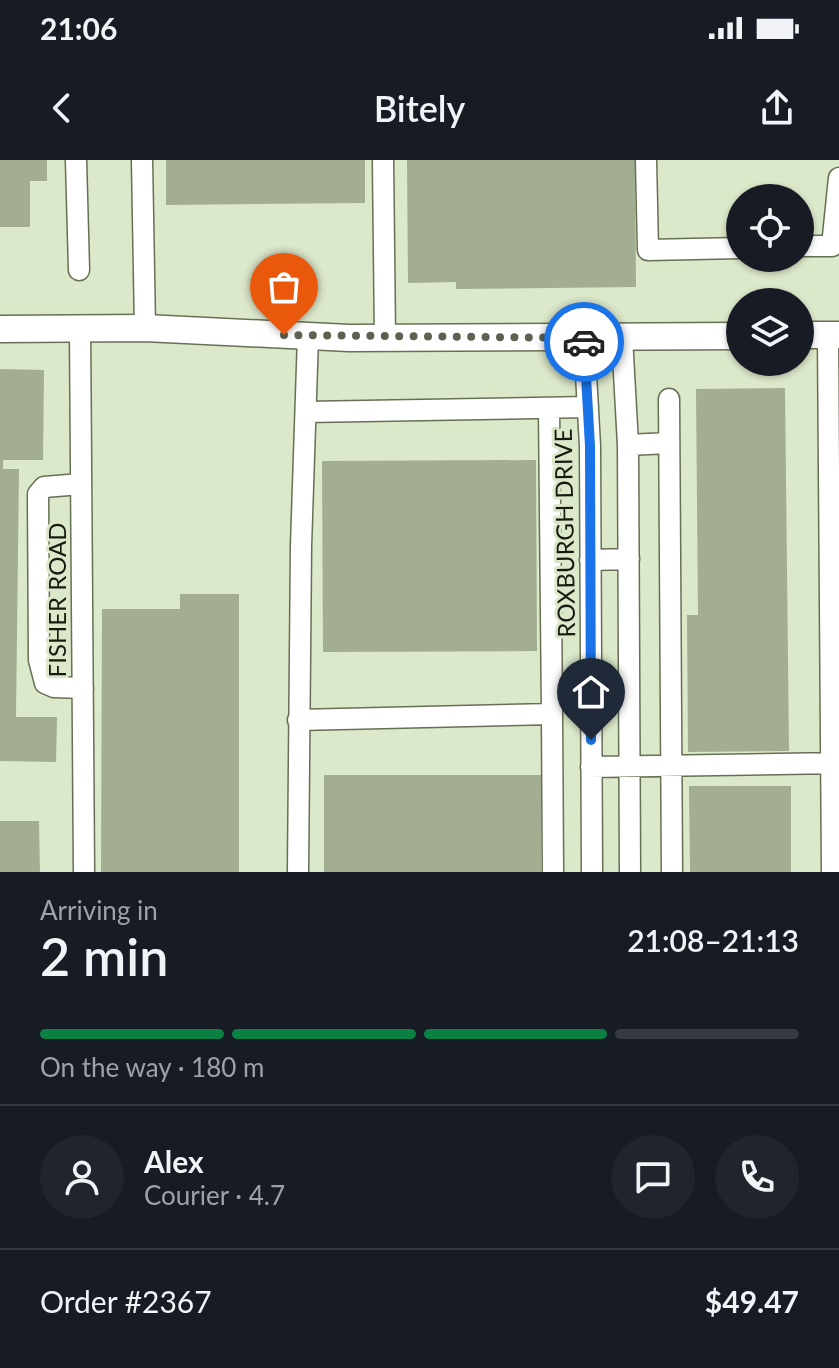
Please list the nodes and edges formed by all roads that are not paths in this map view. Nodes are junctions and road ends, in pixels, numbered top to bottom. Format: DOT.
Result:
graph roads {
  1 [pos="76,160"];
  2 [pos="142,160"];
  3 [pos="383,160"];
  4 [pos="646,160"];
  5 [pos="839,178"];
  6 [pos="814,246"];
  7 [pos="726,248"];
  8 [pos="79,270"];
  9 [pos="80,328"];
  10 [pos="145,328"];
  11 [pos="0,329"];
  12 [pos="833,335"];
  13 [pos="308,336"];
  14 [pos="726,336"];
  15 [pos="622,337"];
  16 [pos="385,338"];
  17 [pos="584,338"];
  18 [pos="669,399"];
  19 [pos="588,407"];
  20 [pos="549,408"];
  21 [pos="306,412"];
  22 [pos="669,443"];
  23 [pos="628,445"];
  24 [pos="81,484"];
  25 [pos="629,559"];
  26 [pos="590,560"];
  27 [pos="591,687"];
  28 [pos="83,688"];
  29 [pos="552,689"];
  30 [pos="552,714"];
  31 [pos="298,720"];
  32 [pos="671,764"];
  33 [pos="834,764"];
  34 [pos="629,766"];
  35 [pos="591,767"];
  36 [pos="84,872"];
  37 [pos="298,872"];
  38 [pos="553,872"];
  39 [pos="592,872"];
  40 [pos="630,872"];
  41 [pos="672,872"];
  42 [pos="832,872"];
  1 -- 8 [label="street"];
  2 -- 10 [label="street"];
  3 -- 16 [label="street"];
  4 -- 7 [label="street"];
  5 -- 6 [label="street"];
  9 -- 10 [label="main road"];
  9 -- 11 [label="main road"];
  9 -- 24 [label="street, FISHER ROAD"];
  10 -- 13 [label="main road"];
  12 -- 33 [label="street"];
  13 -- 16 [label="main road"];
  13 -- 21 [label="street"];
  14 -- 15 [label="main road"];
  15 -- 17 [label="main road"];
  15 -- 23 [label="street"];
  16 -- 17 [label="main road"];
  17 -- 19 [label="street, ROXBURGH DRIVE"];
  18 -- 22 [label="street"];
  19 -- 20 [label="street"];
  19 -- 26 [label="street, ROXBURGH DRIVE"];
  20 -- 21 [label="street"];
  20 -- 29 [label="street"];
  21 -- 31 [label="street"];
  22 -- 23 [label="street"];
  22 -- 32 [label="street"];
  23 -- 25 [label="street"];
  24 -- 28 [label="street, FISHER ROAD"];
  24 -- 28 [label="street"];
  25 -- 26 [label="street"];
  25 -- 34 [label="street"];
  26 -- 27 [label="street, ROXBURGH DRIVE"];
  27 -- 29 [label="street"];
  27 -- 35 [label="street, ROXBURGH DRIVE"];
  28 -- 36 [label="street, FISHER ROAD"];
  29 -- 30 [label="street"];
  30 -- 31 [label="street"];
  30 -- 38 [label="street"];
  31 -- 37 [label="street"];
  32 -- 33 [label="street"];
  32 -- 34 [label="street"];
  32 -- 41 [label="street"];
  33 -- 42 [label="street"];
  34 -- 35 [label="street"];
  34 -- 40 [label="street"];
  35 -- 39 [label="street, ROXBURGH DRIVE"];
}
